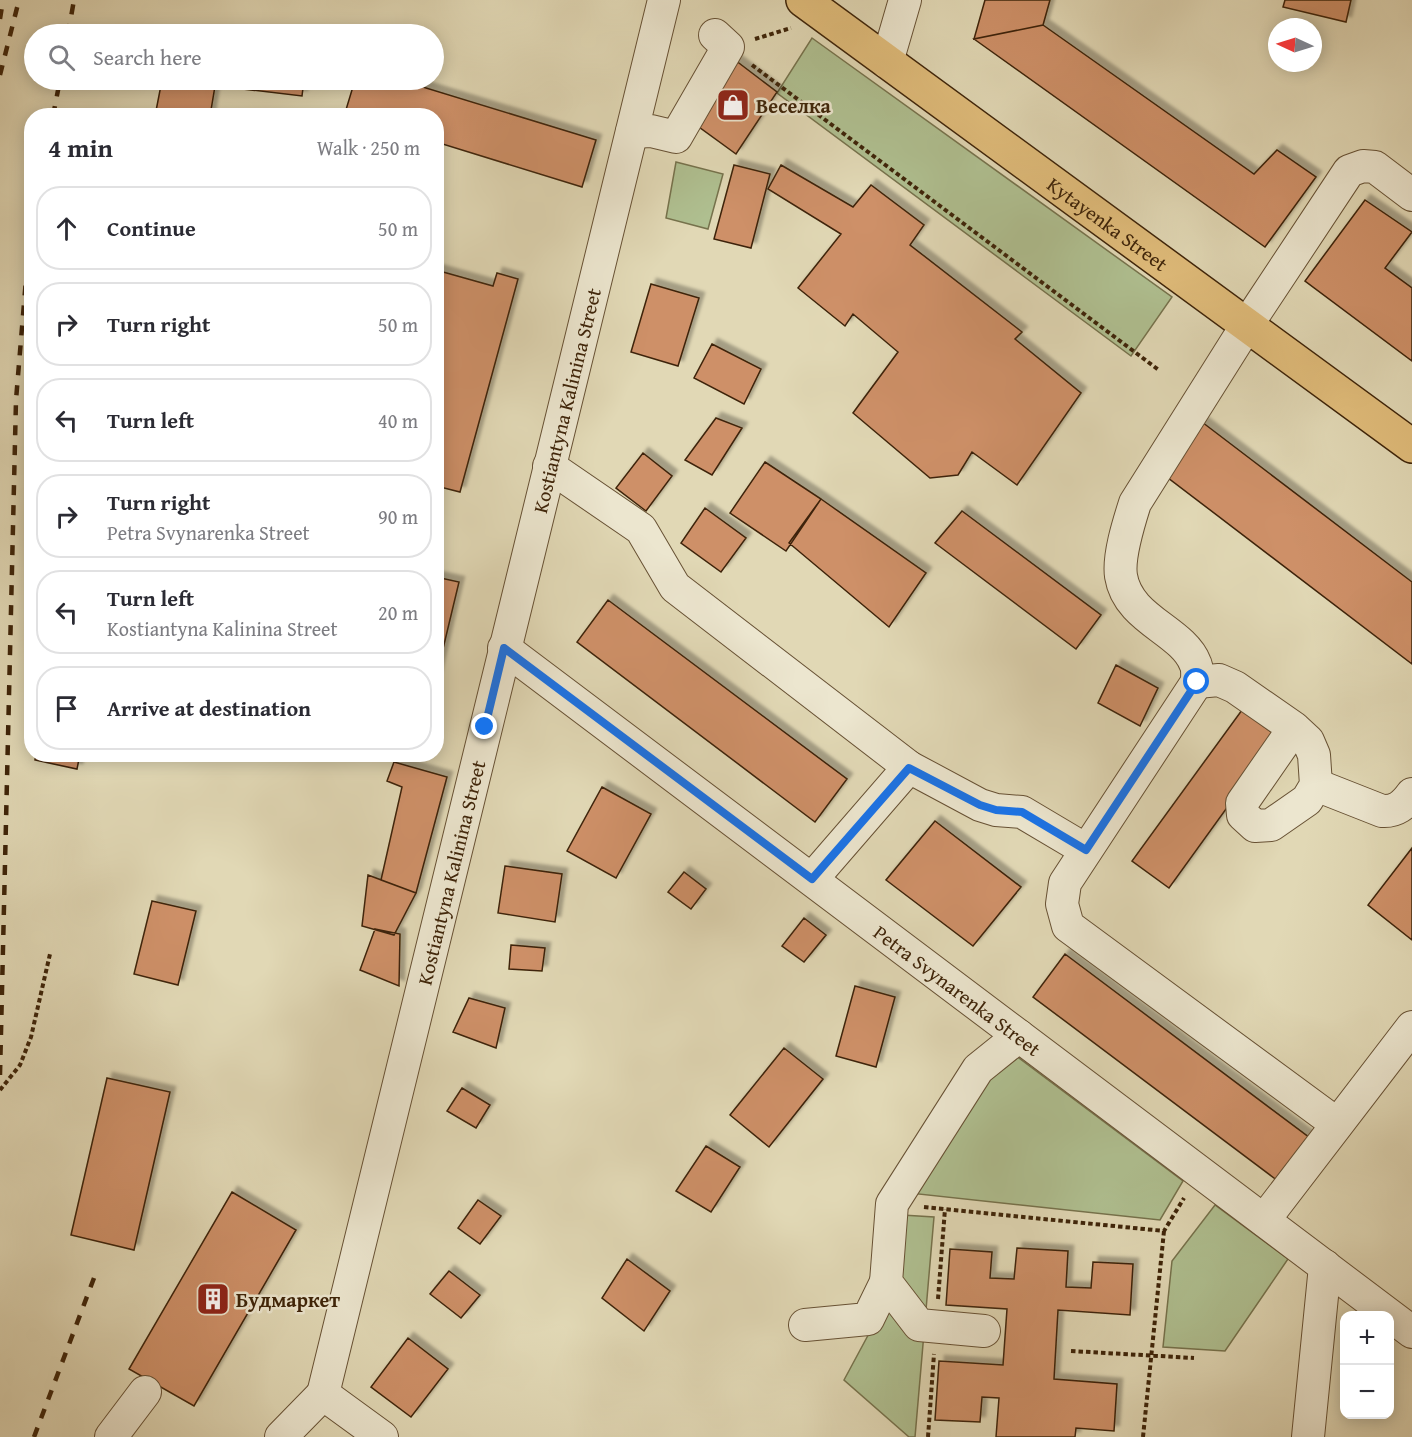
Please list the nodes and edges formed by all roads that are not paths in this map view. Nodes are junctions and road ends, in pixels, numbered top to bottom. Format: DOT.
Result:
graph roads {
  1 [pos="664,0"];
  2 [pos="905,0"];
  3 [pos="815,9"];
  4 [pos="721,41"];
  5 [pos="887,62"];
  6 [pos="632,132"];
  7 [pos="1412,195"];
  8 [pos="1247,325"];
  9 [pos="1412,446"];
  10 [pos="549,466"];
  11 [pos="504,648"];
  12 [pos="1197,682"];
  13 [pos="1294,729"];
  14 [pos="909,768"];
  15 [pos="1316,785"];
  16 [pos="1412,794"];
  17 [pos="1086,850"];
  18 [pos="812,879"];
  19 [pos="1412,1027"];
  20 [pos="1019,1036"];
  21 [pos="1337,1124"];
  22 [pos="1264,1220"];
  23 [pos="1325,1266"];
  24 [pos="886,1282"];
  25 [pos="805,1325"];
  26 [pos="984,1330"];
  27 [pos="1412,1332"];
  28 [pos="145,1392"];
  29 [pos="323,1394"];
  30 [pos="111,1437"];
  31 [pos="281,1437"];
  32 [pos="382,1437"];
  33 [pos="1308,1437"];
  1 -- 6 [label="street, Kostiantyna Kalinina Street"];
  2 -- 5 [label="street"];
  3 -- 5 [label="main road, Kytayenka Street"];
  4 -- 6 [label="street"];
  5 -- 8 [label="main road, Kytayenka Street"];
  6 -- 10 [label="street, Kostiantyna Kalinina Street"];
  7 -- 8 [label="street"];
  8 -- 9 [label="main road, Kytayenka Street"];
  8 -- 12 [label="street"];
  10 -- 11 [label="street, Kostiantyna Kalinina Street"];
  10 -- 14 [label="street"];
  11 -- 18 [label="street, Petra Svynarenka Street"];
  11 -- 29 [label="street, Kostiantyna Kalinina Street"];
  12 -- 13 [label="street"];
  12 -- 17 [label="street"];
  13 -- 15 [label="street"];
  13 -- 15 [label="street"];
  14 -- 17 [label="street"];
  14 -- 18 [label="street"];
  15 -- 16 [label="street"];
  17 -- 21 [label="street"];
  18 -- 20 [label="street, Petra Svynarenka Street"];
  19 -- 21 [label="street"];
  20 -- 22 [label="street, Petra Svynarenka Street"];
  20 -- 24 [label="street"];
  21 -- 22 [label="street"];
  22 -- 23 [label="street, Petra Svynarenka Street"];
  23 -- 27 [label="street, Petra Svynarenka Street"];
  23 -- 33 [label="street"];
  24 -- 25 [label="street"];
  24 -- 26 [label="street"];
  28 -- 30 [label="street"];
  29 -- 31 [label="street"];
  29 -- 32 [label="street"];
}
